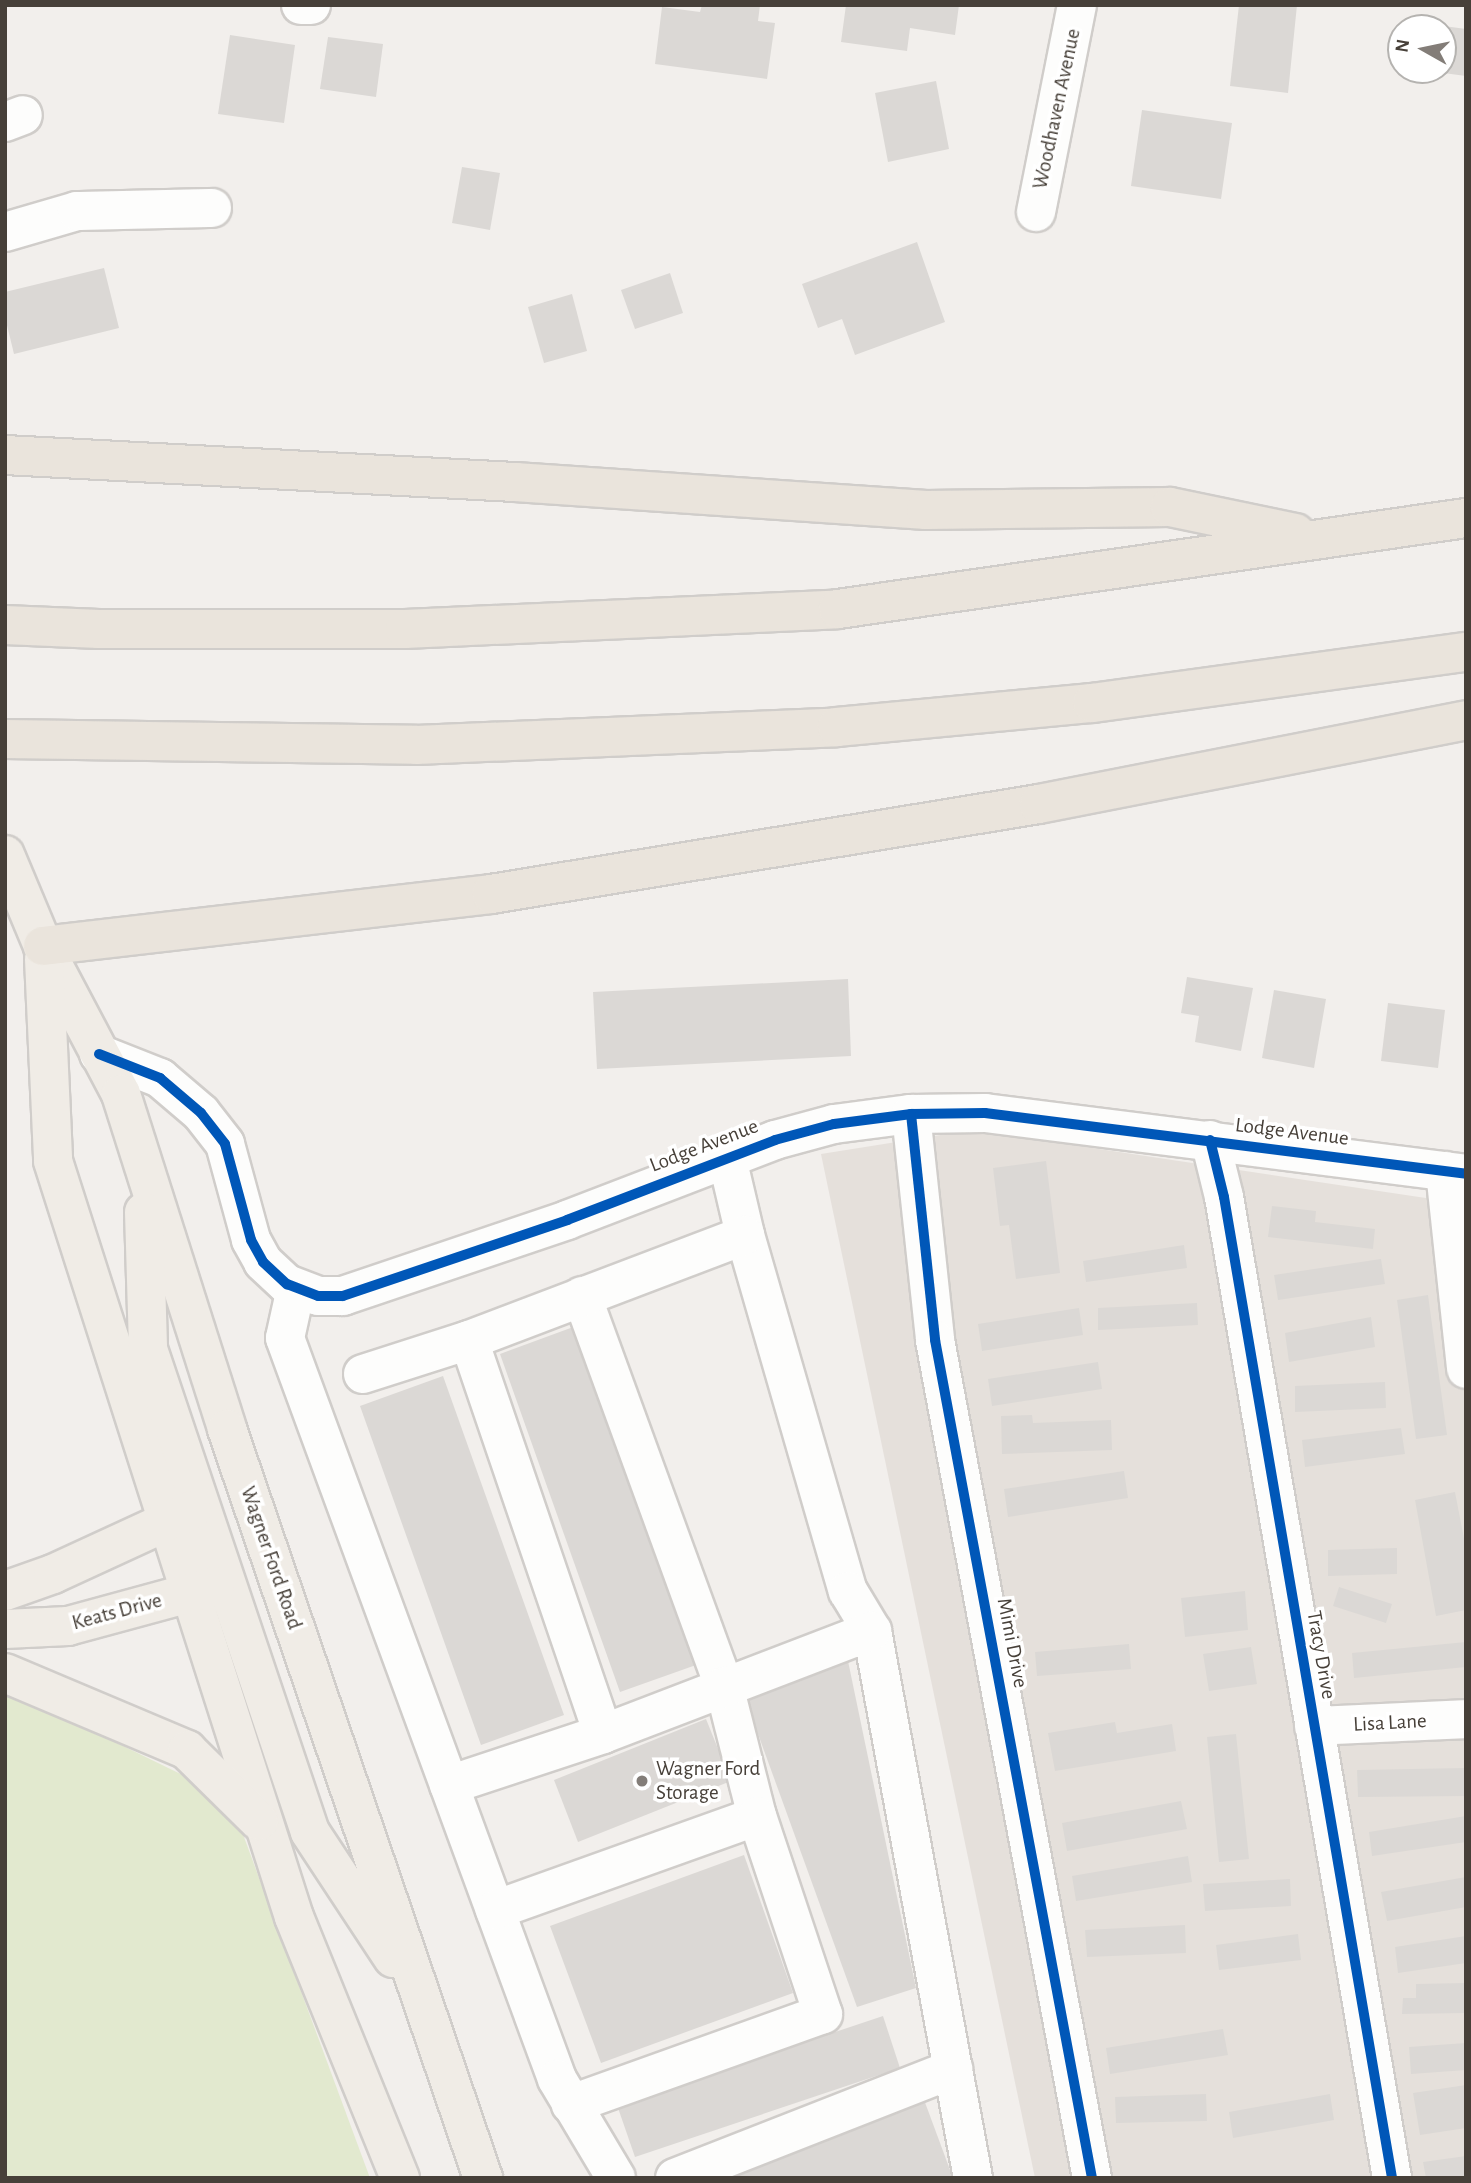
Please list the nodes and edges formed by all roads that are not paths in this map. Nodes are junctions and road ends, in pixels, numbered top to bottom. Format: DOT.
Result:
graph roads {
  1 [pos="301,5"];
  2 [pos="311,5"];
  3 [pos="1077,5"];
  4 [pos="212,208"];
  5 [pos="1036,212"];
  6 [pos="5,232"];
  7 [pos="5,455"];
  8 [pos="1466,518"];
  9 [pos="1321,539"];
  10 [pos="5,625"];
  11 [pos="1466,652"];
  12 [pos="1466,720"];
  13 [pos="5,739"];
  14 [pos="5,855"];
  15 [pos="43,946"];
  16 [pos="99,1054"];
  17 [pos="911,1114"];
  18 [pos="1210,1140"];
  19 [pos="727,1158"];
  20 [pos="144,1167"];
  21 [pos="1455,1172"];
  22 [pos="745,1235"];
  23 [pos="296,1287"];
  24 [pos="582,1296"];
  25 [pos="469,1340"];
  26 [pos="1466,1369"];
  27 [pos="363,1374"];
  28 [pos="184,1513"];
  29 [pos="208,1588"];
  30 [pos="5,1591"];
  31 [pos="5,1629"];
  32 [pos="872,1631"];
  33 [pos="5,1672"];
  34 [pos="724,1686"];
  35 [pos="1466,1719"];
  36 [pos="1314,1726"];
  37 [pos="603,1734"];
  38 [pos="449,1785"];
  39 [pos="757,1816"];
  40 [pos="267,1832"];
  41 [pos="495,1910"];
  42 [pos="423,2003"];
  43 [pos="953,2069"];
  44 [pos="571,2104"];
  45 [pos="400,2178"];
  46 [pos="483,2178"];
  47 [pos="616,2178"];
  48 [pos="675,2178"];
  49 [pos="973,2178"];
  50 [pos="1092,2178"];
  51 [pos="1392,2178"];
  1 -- 2 [label="street"];
  3 -- 5 [label="street, Woodhaven Avenue"];
  4 -- 6 [label="street"];
  7 -- 9 [label="highway"];
  8 -- 9 [label="highway"];
  9 -- 10 [label="highway"];
  11 -- 13 [label="highway"];
  12 -- 15 [label="highway"];
  14 -- 15 [label="main road, Wagner Ford Road"];
  15 -- 16 [label="main road, Wagner Ford Road"];
  15 -- 28 [label="main road, Wagner Ford Road"];
  16 -- 20 [label="main road, Wagner Ford Road"];
  16 -- 23 [label="street, Lodge Avenue"];
  17 -- 18 [label="street, Lodge Avenue"];
  17 -- 19 [label="street, Lodge Avenue"];
  17 -- 50 [label="street, Mimi Drive"];
  18 -- 21 [label="street, Lodge Avenue"];
  18 -- 36 [label="street, Tracy Drive"];
  19 -- 22 [label="street"];
  19 -- 23 [label="street, Lodge Avenue"];
  20 -- 28 [label="main road"];
  20 -- 42 [label="main road, Wagner Ford Road"];
  21 -- 26 [label="street"];
  22 -- 24 [label="street"];
  22 -- 32 [label="street"];
  23 -- 38 [label="street"];
  24 -- 25 [label="street"];
  24 -- 34 [label="street"];
  25 -- 27 [label="street"];
  25 -- 37 [label="street"];
  28 -- 29 [label="main road, Wagner Ford Road"];
  28 -- 30 [label="main road"];
  29 -- 31 [label="main road, Keats Drive"];
  29 -- 40 [label="main road, Wagner Ford Road"];
  29 -- 42 [label="main road"];
  32 -- 34 [label="street"];
  32 -- 43 [label="street"];
  33 -- 40 [label="main road"];
  34 -- 37 [label="street"];
  34 -- 39 [label="street"];
  35 -- 36 [label="street, Lisa Lane"];
  36 -- 51 [label="street, Tracy Drive"];
  37 -- 38 [label="street"];
  38 -- 41 [label="street"];
  39 -- 41 [label="street"];
  39 -- 44 [label="street"];
  40 -- 45 [label="main road, Wagner Ford Road"];
  41 -- 44 [label="street"];
  42 -- 46 [label="main road, Wagner Ford Road"];
  43 -- 48 [label="street"];
  43 -- 49 [label="street"];
  44 -- 47 [label="street"];
}
